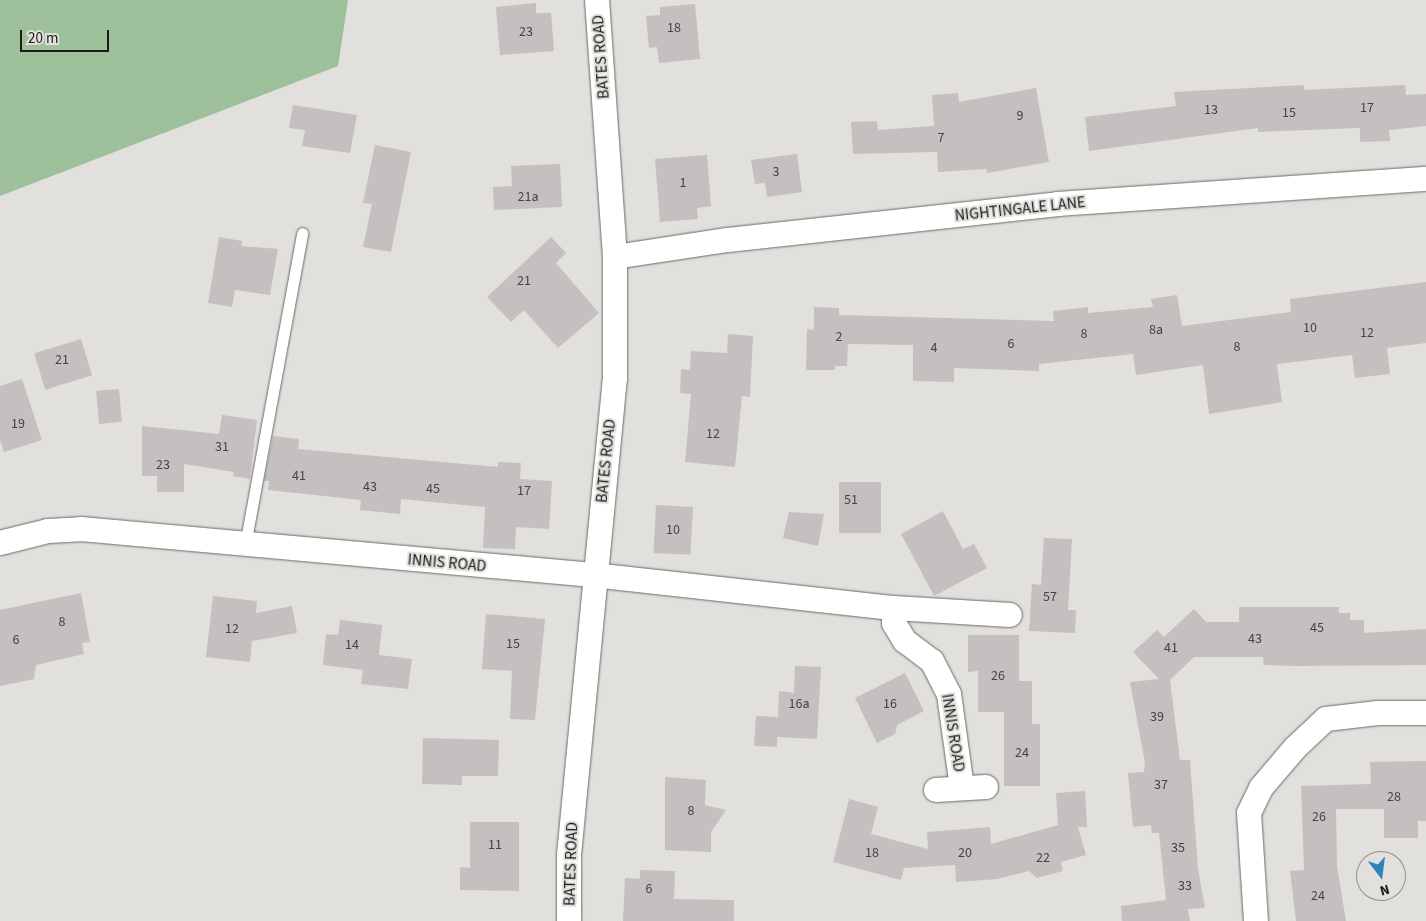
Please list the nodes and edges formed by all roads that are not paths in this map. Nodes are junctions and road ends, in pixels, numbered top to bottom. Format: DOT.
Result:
graph roads {
  1 [pos="597,0"];
  2 [pos="1426,179"];
  3 [pos="302,233"];
  4 [pos="615,257"];
  5 [pos="0,543"];
  6 [pos="245,545"];
  7 [pos="593,575"];
  8 [pos="894,608"];
  9 [pos="1010,615"];
  10 [pos="1426,713"];
  11 [pos="986,787"];
  12 [pos="962,788"];
  13 [pos="936,790"];
  14 [pos="569,921"];
  15 [pos="1256,921"];
  1 -- 4 [label="street, BATES ROAD"];
  2 -- 4 [label="street, NIGHTINGALE LANE"];
  3 -- 6 [label="lane"];
  4 -- 7 [label="street, BATES ROAD"];
  5 -- 6 [label="street, INNIS ROAD"];
  6 -- 7 [label="street, INNIS ROAD"];
  7 -- 8 [label="street, INNIS ROAD"];
  7 -- 14 [label="street, BATES ROAD"];
  8 -- 9 [label="street, INNIS ROAD"];
  8 -- 12 [label="street, INNIS ROAD"];
  10 -- 15 [label="street"];
  11 -- 12 [label="street, INNIS ROAD"];
  12 -- 13 [label="street, INNIS ROAD"];
}
